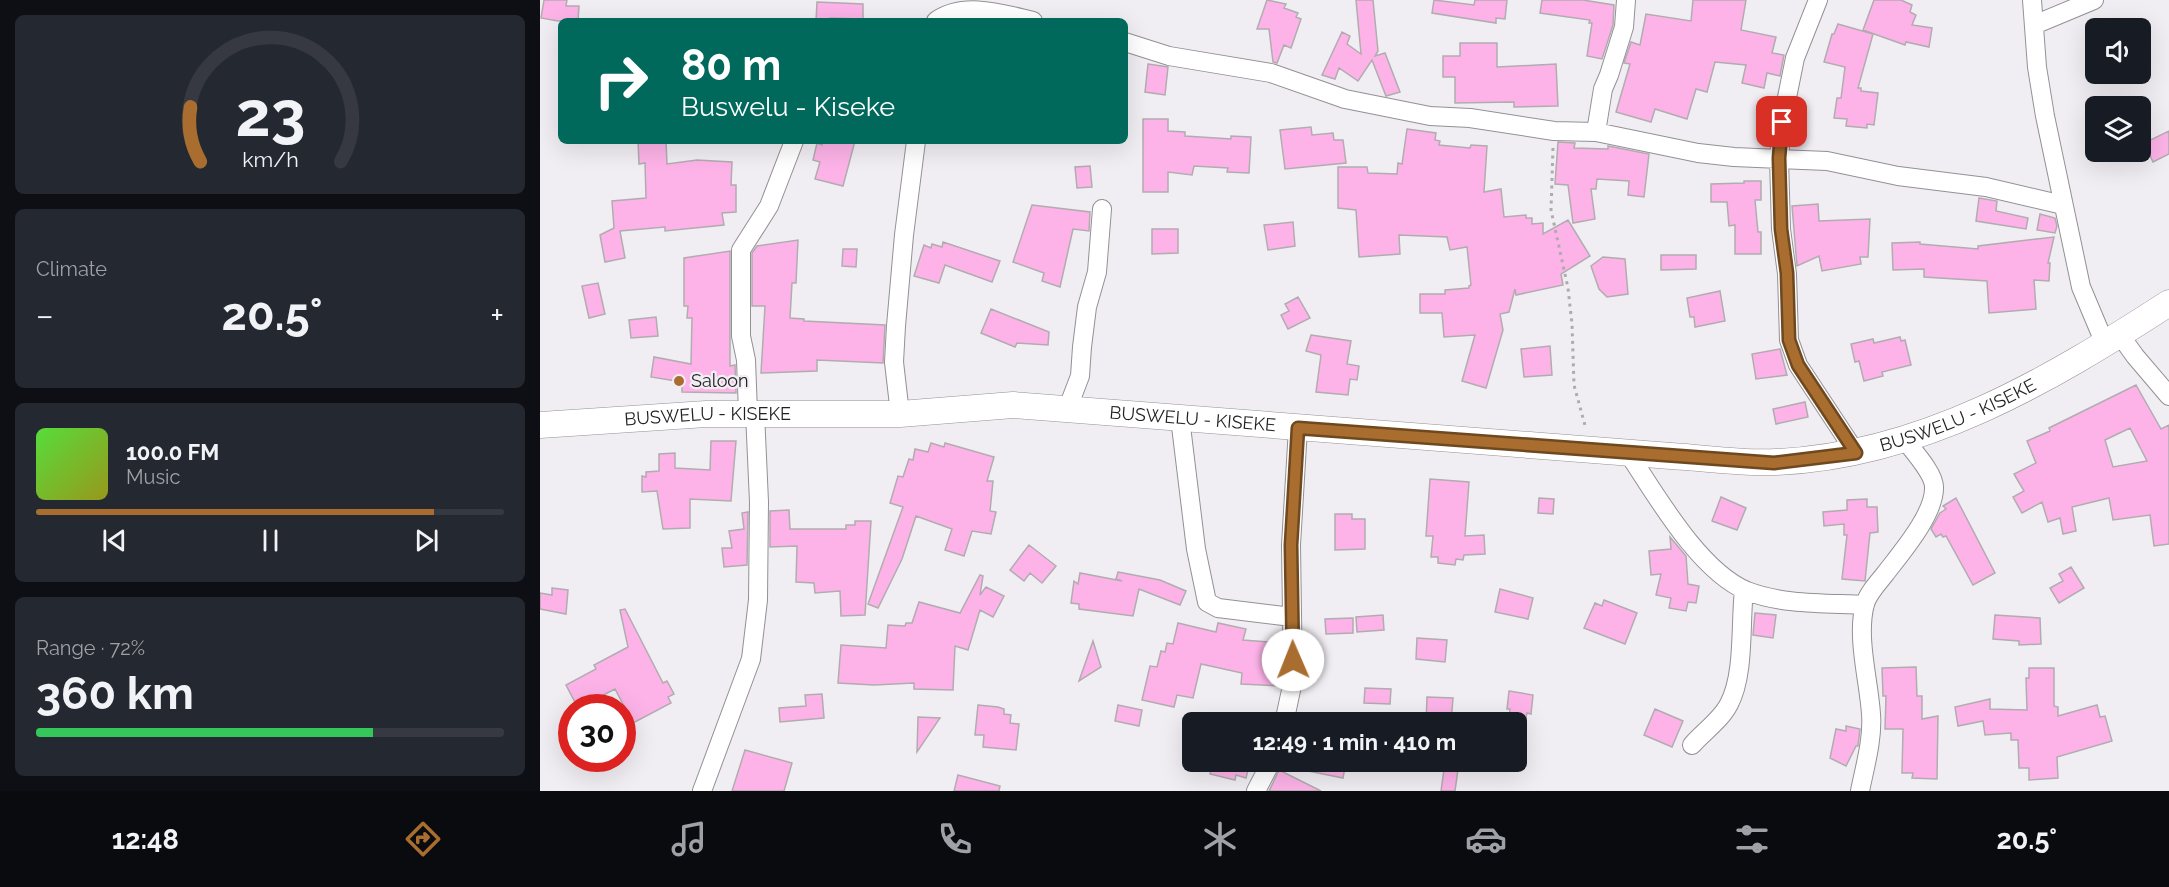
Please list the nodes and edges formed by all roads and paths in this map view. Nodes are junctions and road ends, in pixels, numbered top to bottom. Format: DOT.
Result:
graph roads {
  1 [pos="1626,0"];
  2 [pos="1818,0"];
  3 [pos="2032,0"];
  4 [pos="2094,0"];
  5 [pos="940,18"];
  6 [pos="1021,18"];
  7 [pos="2034,25"];
  8 [pos="1128,43"];
  9 [pos="1554,131"];
  10 [pos="1596,132"];
  11 [pos="793,144"];
  12 [pos="916,144"];
  13 [pos="1779,158"];
  14 [pos="2064,205"];
  15 [pos="1102,209"];
  16 [pos="2169,303"];
  17 [pos="2112,340"];
  18 [pos="2169,396"];
  19 [pos="1067,410"];
  20 [pos="751,413"];
  21 [pos="900,414"];
  22 [pos="1180,418"];
  23 [pos="540,425"];
  24 [pos="1298,428"];
  25 [pos="1905,440"];
  26 [pos="1592,450"];
  27 [pos="1628,453"];
  28 [pos="1856,453"];
  29 [pos="1744,590"];
  30 [pos="1865,604"];
  31 [pos="1292,617"];
  32 [pos="1286,712"];
  33 [pos="1692,745"];
  34 [pos="1266,772"];
  35 [pos="702,791"];
  36 [pos="1256,791"];
  37 [pos="1860,791"];
  1 -- 10 [label="street"];
  2 -- 13 [label="street"];
  3 -- 7 [label="street"];
  4 -- 7 [label="street"];
  5 -- 6 [label="street"];
  7 -- 14 [label="street"];
  8 -- 9 [label="street"];
  9 -- 10 [label="street"];
  9 -- 26 [label="path"];
  10 -- 13 [label="street"];
  11 -- 20 [label="street"];
  12 -- 21 [label="street"];
  13 -- 14 [label="street"];
  13 -- 28 [label="street"];
  14 -- 17 [label="street"];
  15 -- 19 [label="street"];
  16 -- 17 [label="main road, BUSWELU - KISEKE"];
  17 -- 18 [label="street"];
  17 -- 25 [label="main road, BUSWELU - KISEKE"];
  19 -- 21 [label="main road, BUSWELU - KISEKE"];
  19 -- 22 [label="main road, BUSWELU - KISEKE"];
  20 -- 21 [label="main road, BUSWELU - KISEKE"];
  20 -- 23 [label="main road, BUSWELU - KISEKE"];
  20 -- 35 [label="street"];
  22 -- 24 [label="main road, BUSWELU - KISEKE"];
  22 -- 31 [label="street"];
  24 -- 26 [label="main road, BUSWELU - KISEKE"];
  24 -- 31 [label="street"];
  25 -- 28 [label="main road, BUSWELU - KISEKE"];
  25 -- 30 [label="street"];
  26 -- 27 [label="main road, BUSWELU - KISEKE"];
  27 -- 28 [label="main road, BUSWELU - KISEKE"];
  27 -- 29 [label="street"];
  29 -- 30 [label="street"];
  29 -- 33 [label="street"];
  30 -- 37 [label="street"];
  31 -- 32 [label="street"];
  34 -- 36 [label="street"];
}
